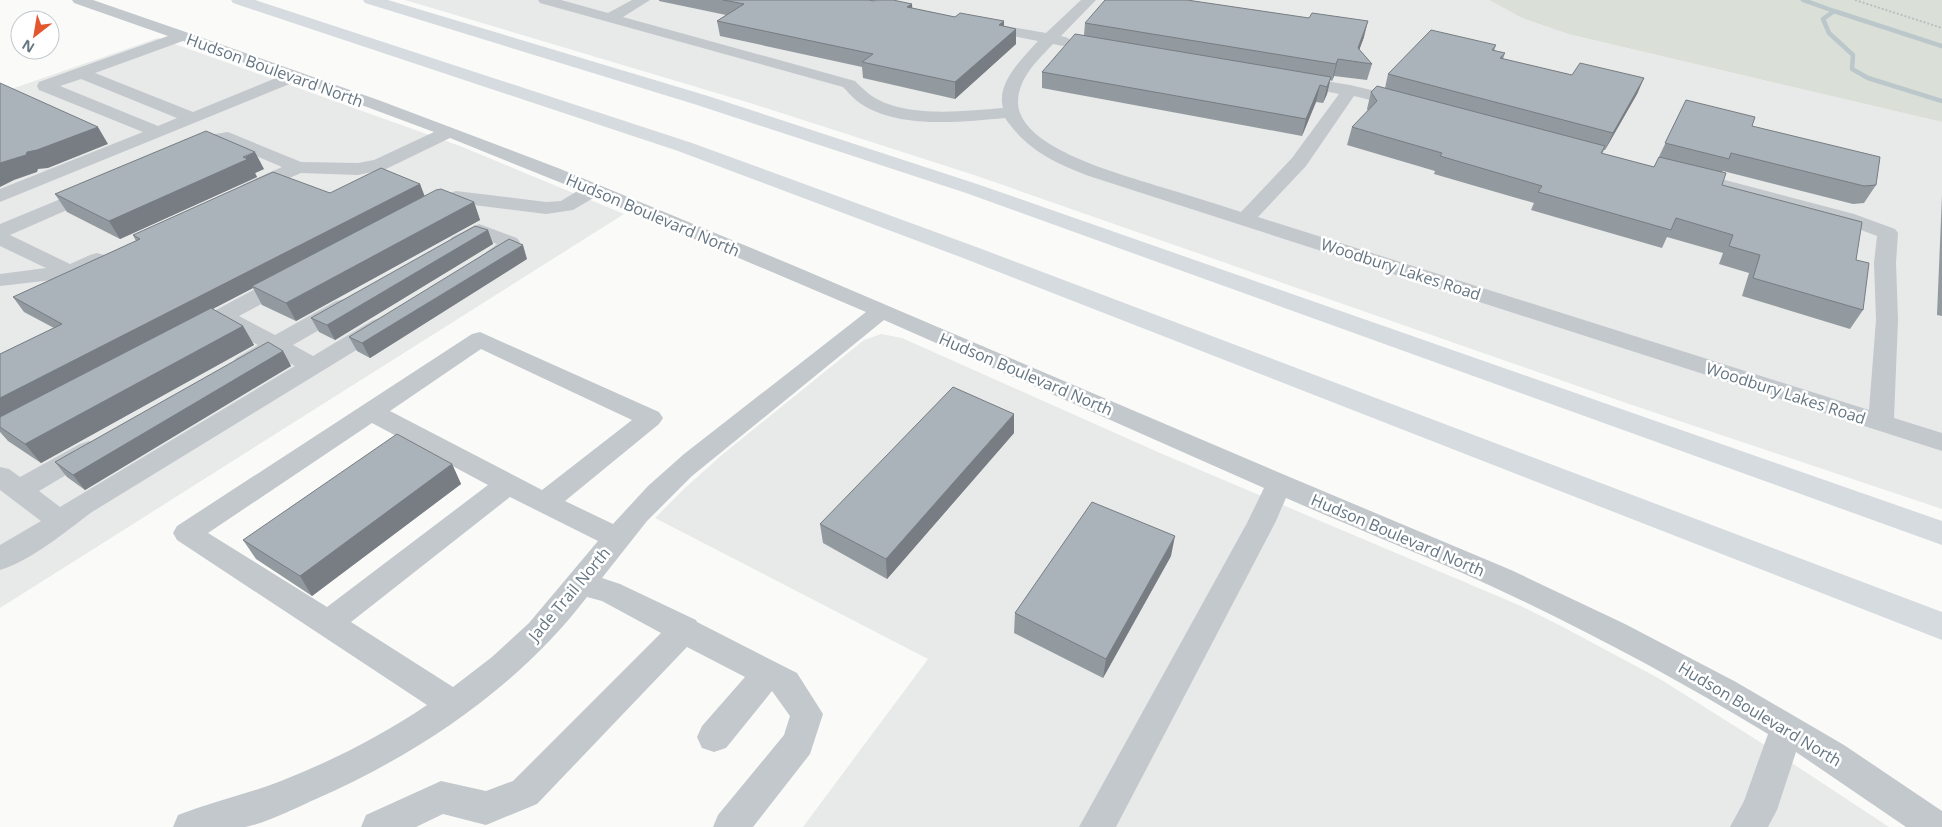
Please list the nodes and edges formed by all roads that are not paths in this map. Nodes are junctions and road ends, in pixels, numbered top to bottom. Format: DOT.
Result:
graph roads {
  1 [pos="79,0"];
  2 [pos="239,0"];
  3 [pos="371,0"];
  4 [pos="545,0"];
  5 [pos="644,0"];
  6 [pos="1089,0"];
  7 [pos="610,18"];
  8 [pos="970,24"];
  9 [pos="182,36"];
  10 [pos="1050,39"];
  11 [pos="1079,44"];
  12 [pos="81,73"];
  13 [pos="295,76"];
  14 [pos="1280,78"];
  15 [pos="1350,90"];
  16 [pos="1419,107"];
  17 [pos="1012,112"];
  18 [pos="193,118"];
  19 [pos="158,132"];
  20 [pos="449,132"];
  21 [pos="178,155"];
  22 [pos="298,167"];
  23 [pos="1670,175"];
  24 [pos="104,186"];
  25 [pos="593,190"];
  26 [pos="0,196"];
  27 [pos="229,199"];
  28 [pos="410,216"];
  29 [pos="1245,220"];
  30 [pos="0,236"];
  31 [pos="114,252"];
  32 [pos="437,254"];
  33 [pos="309,270"];
  34 [pos="470,271"];
  35 [pos="70,272"];
  36 [pos="0,280"];
  37 [pos="360,297"];
  38 [pos="404,311"];
  39 [pos="881,312"];
  40 [pos="223,316"];
  41 [pos="180,338"];
  42 [pos="275,345"];
  43 [pos="313,366"];
  44 [pos="224,374"];
  45 [pos="371,412"];
  46 [pos="1881,423"];
  47 [pos="413,434"];
  48 [pos="105,442"];
  49 [pos="1942,442"];
  50 [pos="389,451"];
  51 [pos="10,483"];
  52 [pos="508,484"];
  53 [pos="1279,484"];
  54 [pos="545,503"];
  55 [pos="60,521"];
  56 [pos="1942,533"];
  57 [pos="617,538"];
  58 [pos="254,544"];
  59 [pos="0,559"];
  60 [pos="230,560"];
  61 [pos="581,584"];
  62 [pos="328,623"];
  63 [pos="1942,627"];
  64 [pos="685,629"];
  65 [pos="768,673"];
  66 [pos="453,705"];
  67 [pos="1787,728"];
  68 [pos="714,737"];
  69 [pos="200,826"];
  70 [pos="379,827"];
  71 [pos="731,827"];
  72 [pos="1097,827"];
  73 [pos="1748,827"];
  74 [pos="1934,827"];
  1 -- 9 [label="street, Hudson Boulevard North"];
  2 -- 63 [label="highway"];
  3 -- 56 [label="highway"];
  4 -- 7 [label="street"];
  5 -- 7 [label="street"];
  6 -- 10 [label="street"];
  7 -- 17 [label="street"];
  8 -- 10 [label="street"];
  9 -- 12 [label="street"];
  9 -- 13 [label="street, Hudson Boulevard North"];
  10 -- 11 [label="street"];
  10 -- 17 [label="street"];
  12 -- 18 [label="street"];
  12 -- 19 [label="street"];
  13 -- 18 [label="street"];
  13 -- 20 [label="street, Hudson Boulevard North"];
  14 -- 15 [label="street"];
  15 -- 16 [label="street"];
  15 -- 29 [label="street"];
  17 -- 29 [label="street, Woodbury Lakes Road"];
  18 -- 19 [label="street"];
  19 -- 26 [label="street"];
  20 -- 22 [label="street"];
  20 -- 25 [label="street, Hudson Boulevard North"];
  21 -- 22 [label="street"];
  22 -- 27 [label="street"];
  23 -- 46 [label="street"];
  24 -- 30 [label="street"];
  25 -- 28 [label="street"];
  25 -- 39 [label="street, Hudson Boulevard North"];
  29 -- 46 [label="street, Woodbury Lakes Road"];
  30 -- 35 [label="street"];
  31 -- 35 [label="street"];
  32 -- 34 [label="street"];
  33 -- 40 [label="street"];
  35 -- 36 [label="street"];
  37 -- 42 [label="street"];
  38 -- 43 [label="street"];
  39 -- 53 [label="street, Hudson Boulevard North"];
  39 -- 57 [label="street, Jade Trail North"];
  40 -- 41 [label="street"];
  40 -- 42 [label="street"];
  42 -- 43 [label="street"];
  42 -- 44 [label="street"];
  43 -- 55 [label="street"];
  45 -- 47 [label="street"];
  45 -- 54 [label="street"];
  45 -- 60 [label="street"];
  46 -- 49 [label="street, Woodbury Lakes Road"];
  47 -- 50 [label="street"];
  47 -- 52 [label="street"];
  48 -- 51 [label="street"];
  51 -- 55 [label="street"];
  52 -- 54 [label="street"];
  52 -- 62 [label="street"];
  53 -- 67 [label="street, Hudson Boulevard North"];
  53 -- 72 [label="street"];
  54 -- 57 [label="street"];
  55 -- 59 [label="street"];
  57 -- 61 [label="street, Jade Trail North"];
  58 -- 60 [label="street"];
  60 -- 62 [label="street"];
  61 -- 64 [label="street"];
  61 -- 66 [label="street, Jade Trail North"];
  62 -- 66 [label="street"];
  64 -- 65 [label="street"];
  64 -- 70 [label="street"];
  65 -- 68 [label="street"];
  65 -- 71 [label="street"];
  66 -- 69 [label="street, Jade Trail North"];
  67 -- 73 [label="street"];
  67 -- 74 [label="street, Hudson Boulevard North"];
}
